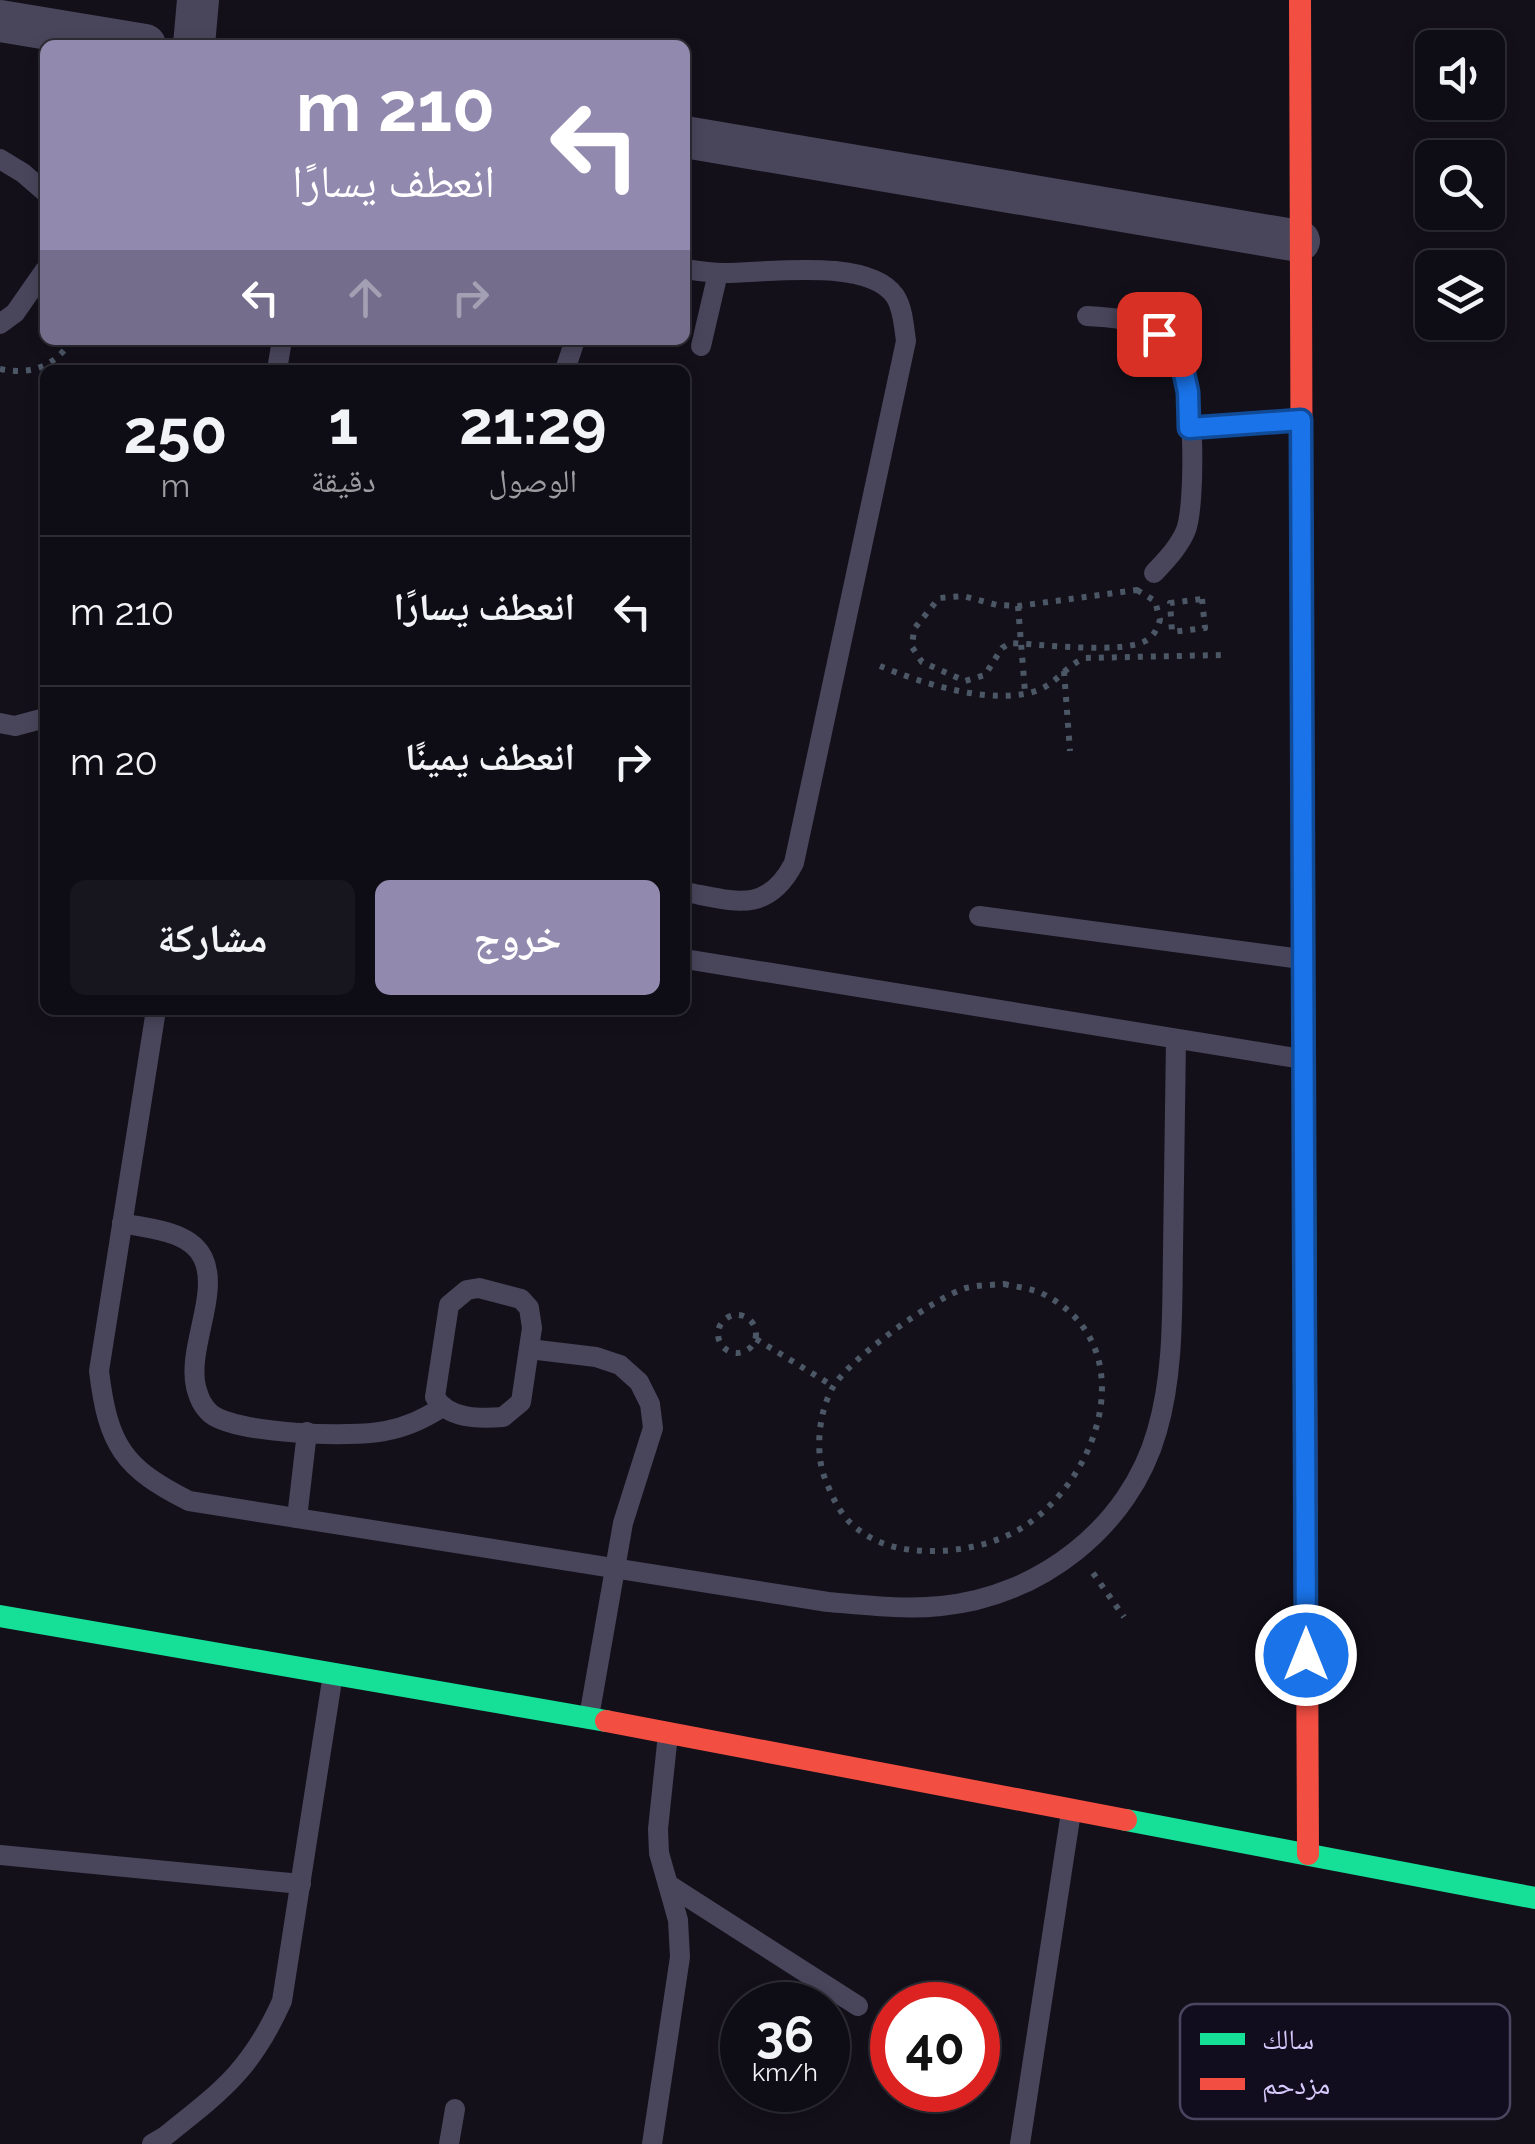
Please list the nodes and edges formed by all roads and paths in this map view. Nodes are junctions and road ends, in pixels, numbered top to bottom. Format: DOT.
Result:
graph roads {
  1 [pos="198,0"];
  2 [pos="1300,0"];
  3 [pos="0,21"];
  4 [pos="114,40"];
  5 [pos="194,40"];
  6 [pos="690,138"];
  7 [pos="0,159"];
  8 [pos="40,187"];
  9 [pos="1300,241"];
  10 [pos="690,270"];
  11 [pos="718,273"];
  12 [pos="40,277"];
  13 [pos="1086,316"];
  14 [pos="0,324"];
  15 [pos="67,345"];
  16 [pos="701,346"];
  17 [pos="48,365"];
  18 [pos="40,368"];
  19 [pos="0,369"];
  20 [pos="1301,420"];
  21 [pos="1189,428"];
  22 [pos="1154,574"];
  23 [pos="1018,606"];
  24 [pos="1160,620"];
  25 [pos="1171,620"];
  26 [pos="1021,644"];
  27 [pos="1223,655"];
  28 [pos="880,666"];
  29 [pos="1064,670"];
  30 [pos="1025,692"];
  31 [pos="40,719"];
  32 [pos="0,723"];
  33 [pos="1070,751"];
  34 [pos="690,893"];
  35 [pos="979,916"];
  36 [pos="690,959"];
  37 [pos="1303,959"];
  38 [pos="155,1015"];
  39 [pos="1176,1038"];
  40 [pos="1304,1059"];
  41 [pos="122,1223"];
  42 [pos="756,1339"];
  43 [pos="529,1349"];
  44 [pos="833,1386"];
  45 [pos="441,1408"];
  46 [pos="306,1432"];
  47 [pos="297,1518"];
  48 [pos="616,1569"];
  49 [pos="0,1616"];
  50 [pos="334,1672"];
  51 [pos="589,1719"];
  52 [pos="668,1732"];
  53 [pos="1072,1810"];
  54 [pos="1308,1854"];
  55 [pos="0,1855"];
  56 [pos="301,1884"];
  57 [pos="669,1885"];
  58 [pos="1535,1898"];
  59 [pos="858,2006"];
  60 [pos="455,2109"];
  61 [pos="152,2144"];
  62 [pos="449,2144"];
  63 [pos="652,2144"];
  64 [pos="1020,2144"];
  1 -- 5 [label="street"];
  2 -- 9 [label="street"];
  3 -- 4 [label="street"];
  6 -- 9 [label="street"];
  7 -- 8 [label="lane"];
  9 -- 20 [label="street"];
  10 -- 11 [label="lane"];
  11 -- 16 [label="lane"];
  11 -- 34 [label="lane"];
  12 -- 14 [label="lane"];
  13 -- 21 [label="lane"];
  15 -- 17 [label="path"];
  18 -- 19 [label="path"];
  20 -- 21 [label="lane"];
  20 -- 37 [label="street"];
  21 -- 22 [label="lane"];
  23 -- 24 [label="path"];
  23 -- 26 [label="path"];
  23 -- 26 [label="path"];
  24 -- 25 [label="path"];
  24 -- 26 [label="path"];
  25 -- 25 [label="path"];
  26 -- 30 [label="path"];
  27 -- 29 [label="path"];
  28 -- 30 [label="path"];
  29 -- 30 [label="path"];
  29 -- 33 [label="path"];
  31 -- 32 [label="lane"];
  35 -- 37 [label="lane"];
  36 -- 39 [label="lane"];
  37 -- 40 [label="street"];
  38 -- 41 [label="lane"];
  39 -- 40 [label="lane"];
  39 -- 48 [label="lane"];
  40 -- 54 [label="street"];
  41 -- 46 [label="lane"];
  41 -- 47 [label="lane"];
  42 -- 42 [label="path"];
  42 -- 44 [label="path"];
  43 -- 45 [label="lane"];
  43 -- 45 [label="lane"];
  43 -- 48 [label="lane"];
  44 -- 44 [label="path"];
  45 -- 46 [label="lane"];
  46 -- 47 [label="lane"];
  47 -- 48 [label="lane"];
  48 -- 51 [label="lane"];
  49 -- 50 [label="street"];
  50 -- 51 [label="street"];
  50 -- 56 [label="lane"];
  51 -- 52 [label="street"];
  52 -- 53 [label="street"];
  52 -- 57 [label="lane"];
  53 -- 54 [label="street"];
  53 -- 64 [label="lane"];
  54 -- 58 [label="street"];
  55 -- 56 [label="lane"];
  56 -- 61 [label="lane"];
  57 -- 59 [label="lane"];
  57 -- 63 [label="lane"];
  60 -- 62 [label="lane"];
}
